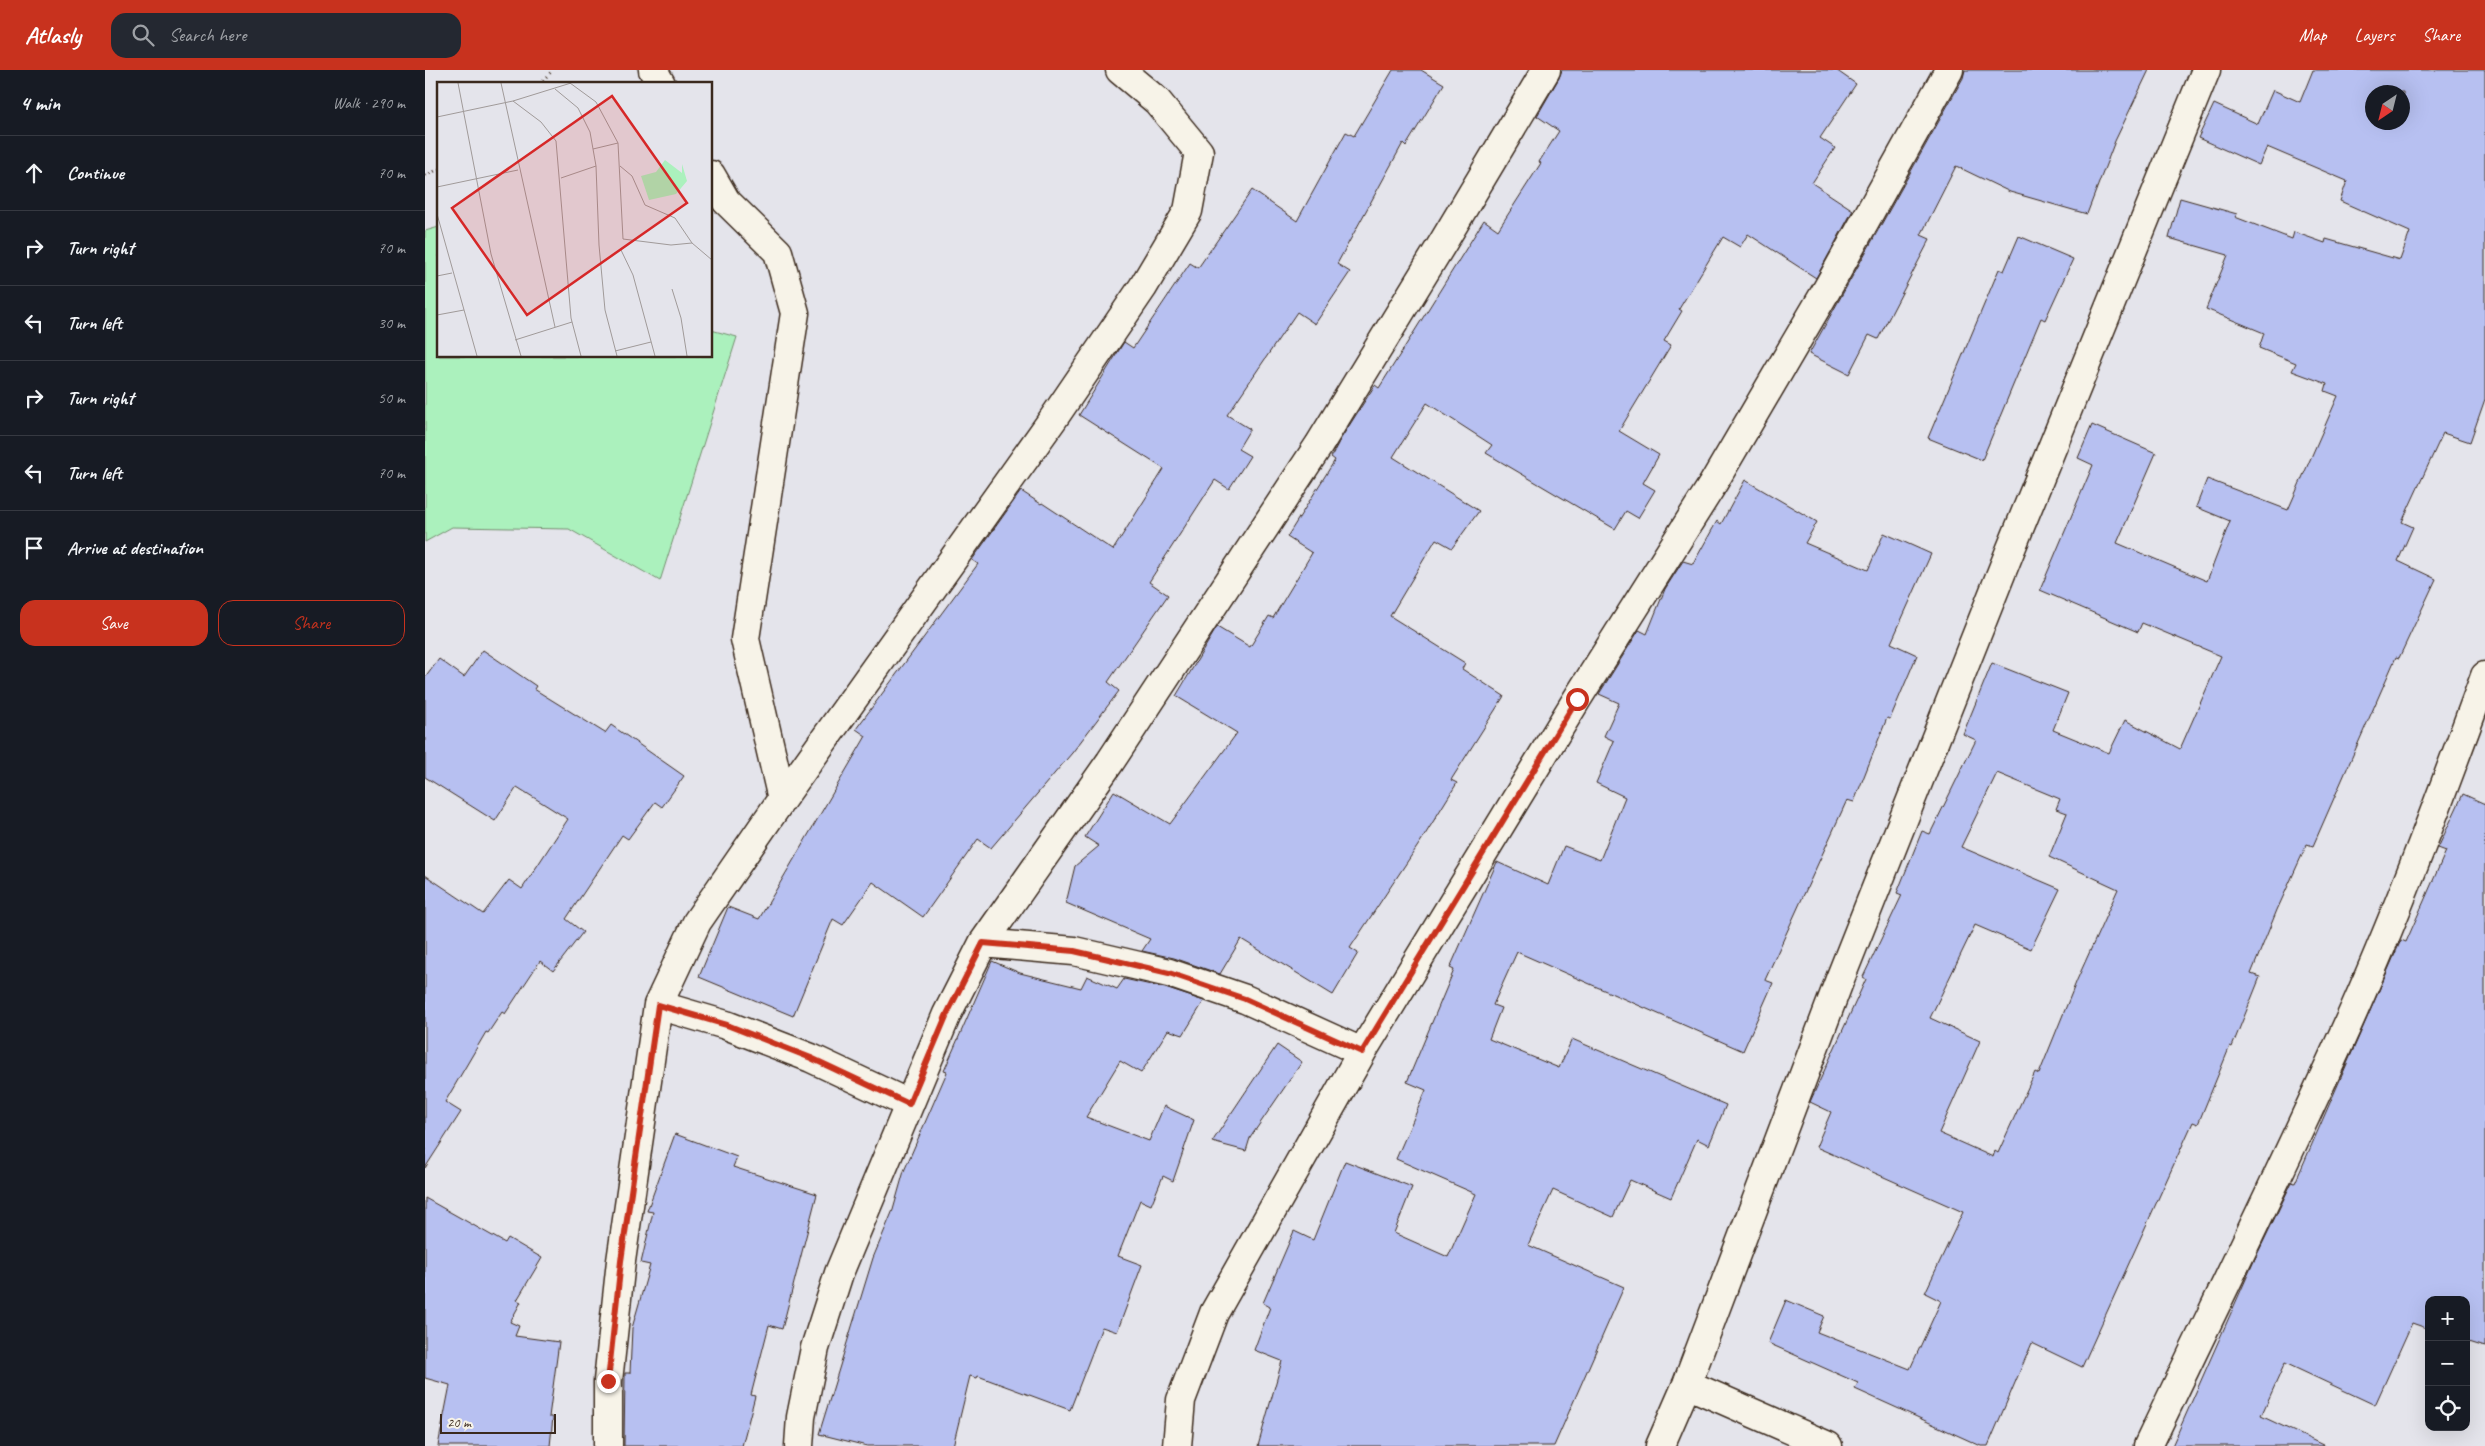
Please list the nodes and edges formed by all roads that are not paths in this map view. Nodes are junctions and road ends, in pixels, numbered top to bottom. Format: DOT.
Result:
graph roads {
  1 [pos="653,70"];
  2 [pos="1120,70"];
  3 [pos="1546,70"];
  4 [pos="1949,70"];
  5 [pos="2206,70"];
  6 [pos="660,82"];
  7 [pos="713,178"];
  8 [pos="2485,676"];
  9 [pos="782,799"];
  10 [pos="983,943"];
  11 [pos="658,1005"];
  12 [pos="1362,1052"];
  13 [pos="909,1104"];
  14 [pos="1687,1384"];
  15 [pos="608,1446"];
  16 [pos="799,1446"];
  17 [pos="1177,1446"];
  18 [pos="1660,1446"];
  19 [pos="1828,1446"];
  20 [pos="2148,1446"];
  1 -- 6 [label="street"];
  2 -- 9 [label="street"];
  3 -- 10 [label="street"];
  4 -- 12 [label="street"];
  5 -- 14 [label="street"];
  7 -- 9 [label="street"];
  8 -- 20 [label="street"];
  9 -- 11 [label="street"];
  10 -- 12 [label="street"];
  10 -- 13 [label="street"];
  11 -- 13 [label="street"];
  11 -- 15 [label="street"];
  12 -- 17 [label="street"];
  13 -- 16 [label="street"];
  14 -- 18 [label="street"];
  14 -- 19 [label="street"];
}
